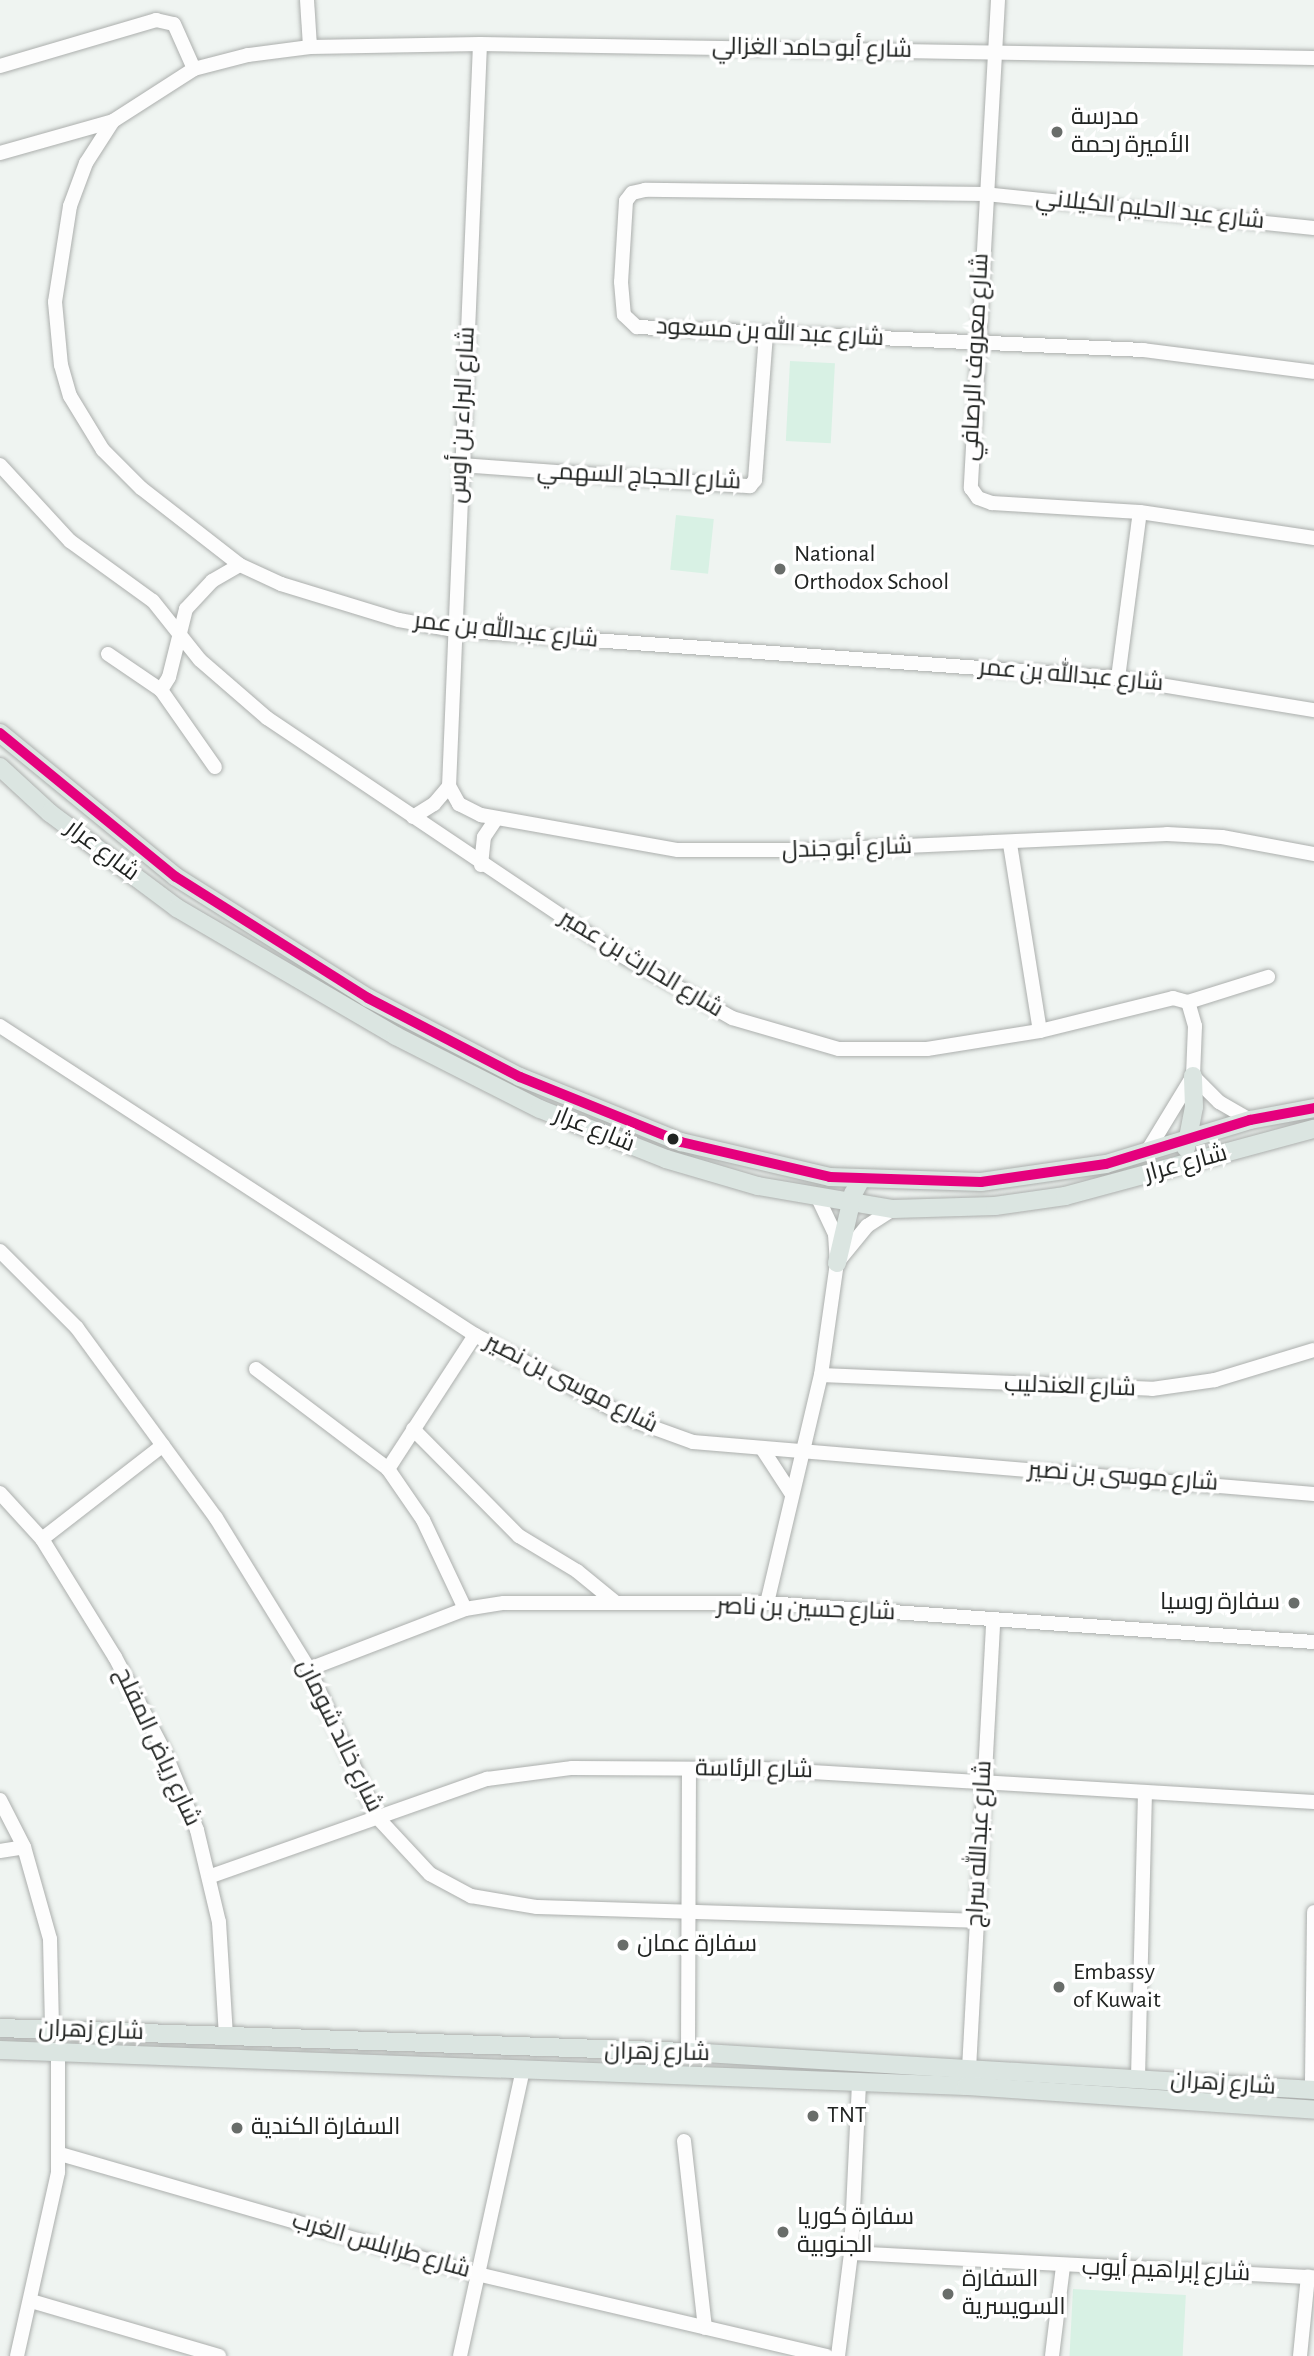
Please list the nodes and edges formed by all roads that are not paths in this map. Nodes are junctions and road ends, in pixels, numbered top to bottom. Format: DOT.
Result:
graph roads {
  1 [pos="307,0"];
  2 [pos="998,0"];
  3 [pos="480,44"];
  4 [pos="310,47"];
  5 [pos="995,52"];
  6 [pos="1314,58"];
  7 [pos="0,66"];
  8 [pos="194,69"];
  9 [pos="113,121"];
  10 [pos="0,153"];
  11 [pos="986,194"];
  12 [pos="1314,228"];
  13 [pos="766,335"];
  14 [pos="976,340"];
  15 [pos="1314,372"];
  16 [pos="461,465"];
  17 [pos="0,466"];
  18 [pos="1140,512"];
  19 [pos="1314,538"];
  20 [pos="240,565"];
  21 [pos="454,630"];
  22 [pos="178,631"];
  23 [pos="108,654"];
  24 [pos="1118,678"];
  25 [pos="161,690"];
  26 [pos="1314,709"];
  27 [pos="0,733"];
  28 [pos="0,767"];
  29 [pos="215,768"];
  30 [pos="449,786"];
  31 [pos="413,817"];
  32 [pos="497,818"];
  33 [pos="1010,844"];
  34 [pos="1314,854"];
  35 [pos="481,864"];
  36 [pos="1268,977"];
  37 [pos="1188,1002"];
  38 [pos="0,1026"];
  39 [pos="1040,1031"];
  40 [pos="1193,1076"];
  41 [pos="1314,1108"];
  42 [pos="1250,1120"];
  43 [pos="1314,1129"];
  44 [pos="1189,1139"];
  45 [pos="1148,1150"];
  46 [pos="1181,1165"];
  47 [pos="861,1179"];
  48 [pos="817,1196"];
  49 [pos="850,1205"];
  50 [pos="893,1209"];
  51 [pos="0,1251"];
  52 [pos="837,1263"];
  53 [pos="475,1335"];
  54 [pos="1314,1350"];
  55 [pos="256,1369"];
  56 [pos="821,1375"];
  57 [pos="413,1429"];
  58 [pos="163,1445"];
  59 [pos="763,1450"];
  60 [pos="803,1453"];
  61 [pos="388,1469"];
  62 [pos="0,1493"];
  63 [pos="791,1493"];
  64 [pos="1314,1494"];
  65 [pos="42,1539"];
  66 [pos="615,1602"];
  67 [pos="767,1603"];
  68 [pos="465,1609"];
  69 [pos="993,1620"];
  70 [pos="1314,1642"];
  71 [pos="309,1669"];
  72 [pos="689,1769"];
  73 [pos="981,1784"];
  74 [pos="1145,1793"];
  75 [pos="0,1800"];
  76 [pos="1314,1802"];
  77 [pos="377,1817"];
  78 [pos="24,1847"];
  79 [pos="0,1851"];
  80 [pos="211,1876"];
  81 [pos="690,1910"];
  82 [pos="1314,1912"];
  83 [pos="976,1921"];
  84 [pos="0,2028"];
  85 [pos="52,2030"];
  86 [pos="226,2036"];
  87 [pos="0,2050"];
  88 [pos="688,2052"];
  89 [pos="58,2053"];
  90 [pos="523,2069"];
  91 [pos="969,2069"];
  92 [pos="1138,2078"];
  93 [pos="859,2083"];
  94 [pos="1309,2085"];
  95 [pos="1273,2106"];
  96 [pos="1314,2110"];
  97 [pos="1314,2122"];
  98 [pos="684,2141"];
  99 [pos="60,2154"];
  100 [pos="851,2253"];
  101 [pos="1063,2267"];
  102 [pos="477,2274"];
  103 [pos="1311,2276"];
  104 [pos="31,2301"];
  105 [pos="705,2328"];
  106 [pos="17,2356"];
  107 [pos="219,2356"];
  108 [pos="460,2356"];
  109 [pos="826,2356"];
  110 [pos="838,2356"];
  111 [pos="1052,2356"];
  112 [pos="1300,2356"];
  1 -- 4 [label="street"];
  2 -- 5 [label="street, شارع معروف الرصافي"];
  3 -- 4 [label="street, شارع أبو حامد الغزالي"];
  3 -- 5 [label="street, شارع أبو حامد الغزالي"];
  3 -- 16 [label="street, شارع البراء بن أوس"];
  4 -- 8 [label="street, شارع عبدالله بن عمر"];
  5 -- 6 [label="street, شارع أبو حامد الغزالي"];
  5 -- 11 [label="street, شارع معروف الرصافي"];
  7 -- 8 [label="street"];
  8 -- 9 [label="street, شارع عبدالله بن عمر"];
  9 -- 10 [label="street"];
  9 -- 20 [label="street, شارع عبدالله بن عمر"];
  11 -- 12 [label="street, شارع عبد الحليم الكيلاني"];
  11 -- 13 [label="street, شارع عبد الله بن مسعود"];
  11 -- 14 [label="street, شارع معروف الرصافي"];
  13 -- 14 [label="street, شارع عبد الله بن مسعود"];
  13 -- 16 [label="street, شارع الحجاج السهمي"];
  14 -- 15 [label="street, شارع عبد الله بن مسعود"];
  14 -- 18 [label="street, شارع معروف الرصافي"];
  16 -- 21 [label="street, شارع البراء بن أوس"];
  17 -- 22 [label="street, شارع الحارث بن عمير"];
  18 -- 19 [label="street, شارع معروف الرصافي"];
  18 -- 24 [label="street"];
  20 -- 21 [label="street, شارع عبدالله بن عمر"];
  20 -- 22 [label="street"];
  21 -- 24 [label="street, شارع عبدالله بن عمر"];
  21 -- 30 [label="street, شارع البراء بن أوس"];
  22 -- 25 [label="street"];
  22 -- 31 [label="street, شارع الحارث بن عمير"];
  23 -- 25 [label="street"];
  24 -- 26 [label="street, شارع عبدالله بن عمر"];
  25 -- 29 [label="street"];
  27 -- 47 [label="main road, شارع عرار"];
  28 -- 48 [label="main road, شارع عرار"];
  30 -- 31 [label="street"];
  30 -- 32 [label="street, شارع أبو جندل"];
  31 -- 35 [label="street, شارع الحارث بن عمير"];
  32 -- 33 [label="street, شارع أبو جندل"];
  32 -- 35 [label="street"];
  33 -- 34 [label="street, شارع أبو جندل"];
  33 -- 39 [label="street"];
  35 -- 39 [label="street, شارع الحارث بن عمير"];
  36 -- 37 [label="street, شارع الحارث بن عمير"];
  37 -- 39 [label="street, شارع الحارث بن عمير"];
  37 -- 40 [label="street"];
  38 -- 53 [label="street, شارع موسى بن نصير"];
  40 -- 42 [label="street"];
  40 -- 44 [label="main road"];
  40 -- 45 [label="street"];
  41 -- 42 [label="main road, شارع عرار"];
  42 -- 44 [label="main road, شارع عرار"];
  43 -- 46 [label="main road, شارع عرار"];
  44 -- 45 [label="main road, شارع عرار"];
  44 -- 46 [label="main road"];
  45 -- 47 [label="main road, شارع عرار"];
  46 -- 50 [label="main road, شارع عرار"];
  47 -- 49 [label="main road"];
  48 -- 49 [label="main road, شارع عرار"];
  48 -- 52 [label="street"];
  49 -- 50 [label="main road, شارع عرار"];
  49 -- 52 [label="main road"];
  50 -- 52 [label="street"];
  51 -- 58 [label="street, شارع خالد شومان"];
  52 -- 56 [label="street"];
  53 -- 57 [label="street"];
  53 -- 59 [label="street, شارع موسى بن نصير"];
  54 -- 56 [label="street, شارع العندليب"];
  55 -- 61 [label="street"];
  56 -- 60 [label="street"];
  57 -- 61 [label="street"];
  57 -- 66 [label="street"];
  58 -- 65 [label="street"];
  58 -- 71 [label="street, شارع خالد شومان"];
  59 -- 60 [label="street, شارع موسى بن نصير"];
  59 -- 63 [label="street"];
  60 -- 63 [label="street"];
  60 -- 64 [label="street, شارع موسى بن نصير"];
  61 -- 68 [label="street"];
  62 -- 65 [label="street, شارع رياض المفلح"];
  63 -- 67 [label="street"];
  65 -- 80 [label="street, شارع رياض المفلح"];
  66 -- 67 [label="street, شارع حسين بن ناصر"];
  66 -- 68 [label="street, شارع حسين بن ناصر"];
  67 -- 69 [label="street, شارع حسين بن ناصر"];
  68 -- 71 [label="street, شارع حسين بن ناصر"];
  69 -- 70 [label="street, شارع حسين بن ناصر"];
  69 -- 73 [label="street, شارع عبدالله سراج"];
  71 -- 77 [label="street, شارع خالد شومان"];
  72 -- 73 [label="street, شارع الرئاسة"];
  72 -- 77 [label="street, شارع الرئاسة"];
  72 -- 81 [label="street"];
  73 -- 74 [label="street, شارع الرئاسة"];
  73 -- 83 [label="street, شارع عبدالله سراج"];
  74 -- 76 [label="street, شارع الرئاسة"];
  74 -- 92 [label="street"];
  75 -- 78 [label="street"];
  77 -- 80 [label="street, شارع الرئاسة"];
  77 -- 81 [label="street, شارع خالد شومان"];
  78 -- 79 [label="street"];
  78 -- 85 [label="street"];
  80 -- 86 [label="street, شارع رياض المفلح"];
  81 -- 83 [label="street, شارع خالد شومان"];
  81 -- 88 [label="street"];
  82 -- 94 [label="street"];
  83 -- 91 [label="street, شارع عبدالله سراج"];
  84 -- 85 [label="main road, شارع زهران"];
  85 -- 86 [label="main road, شارع زهران"];
  86 -- 88 [label="main road, شارع زهران"];
  87 -- 89 [label="main road, شارع زهران"];
  88 -- 91 [label="main road, شارع زهران"];
  89 -- 90 [label="main road, شارع زهران"];
  89 -- 99 [label="street"];
  90 -- 93 [label="main road, شارع زهران"];
  90 -- 102 [label="street"];
  91 -- 92 [label="main road, شارع زهران"];
  92 -- 94 [label="main road, شارع زهران"];
  93 -- 95 [label="main road, شارع زهران"];
  93 -- 100 [label="street"];
  95 -- 96 [label="main road, شارع زهران"];
  95 -- 97 [label="main road"];
  98 -- 105 [label="street"];
  99 -- 102 [label="street, شارع طرابلس الغرب"];
  99 -- 104 [label="street"];
  100 -- 101 [label="street, شارع إبراهيم أيوب"];
  100 -- 110 [label="street"];
  101 -- 103 [label="street, شارع إبراهيم أيوب"];
  101 -- 111 [label="street"];
  102 -- 105 [label="street, شارع طرابلس الغرب"];
  102 -- 108 [label="street"];
  103 -- 112 [label="street"];
  104 -- 106 [label="street"];
  104 -- 107 [label="street"];
  105 -- 109 [label="street, شارع طرابلس الغرب"];
}
